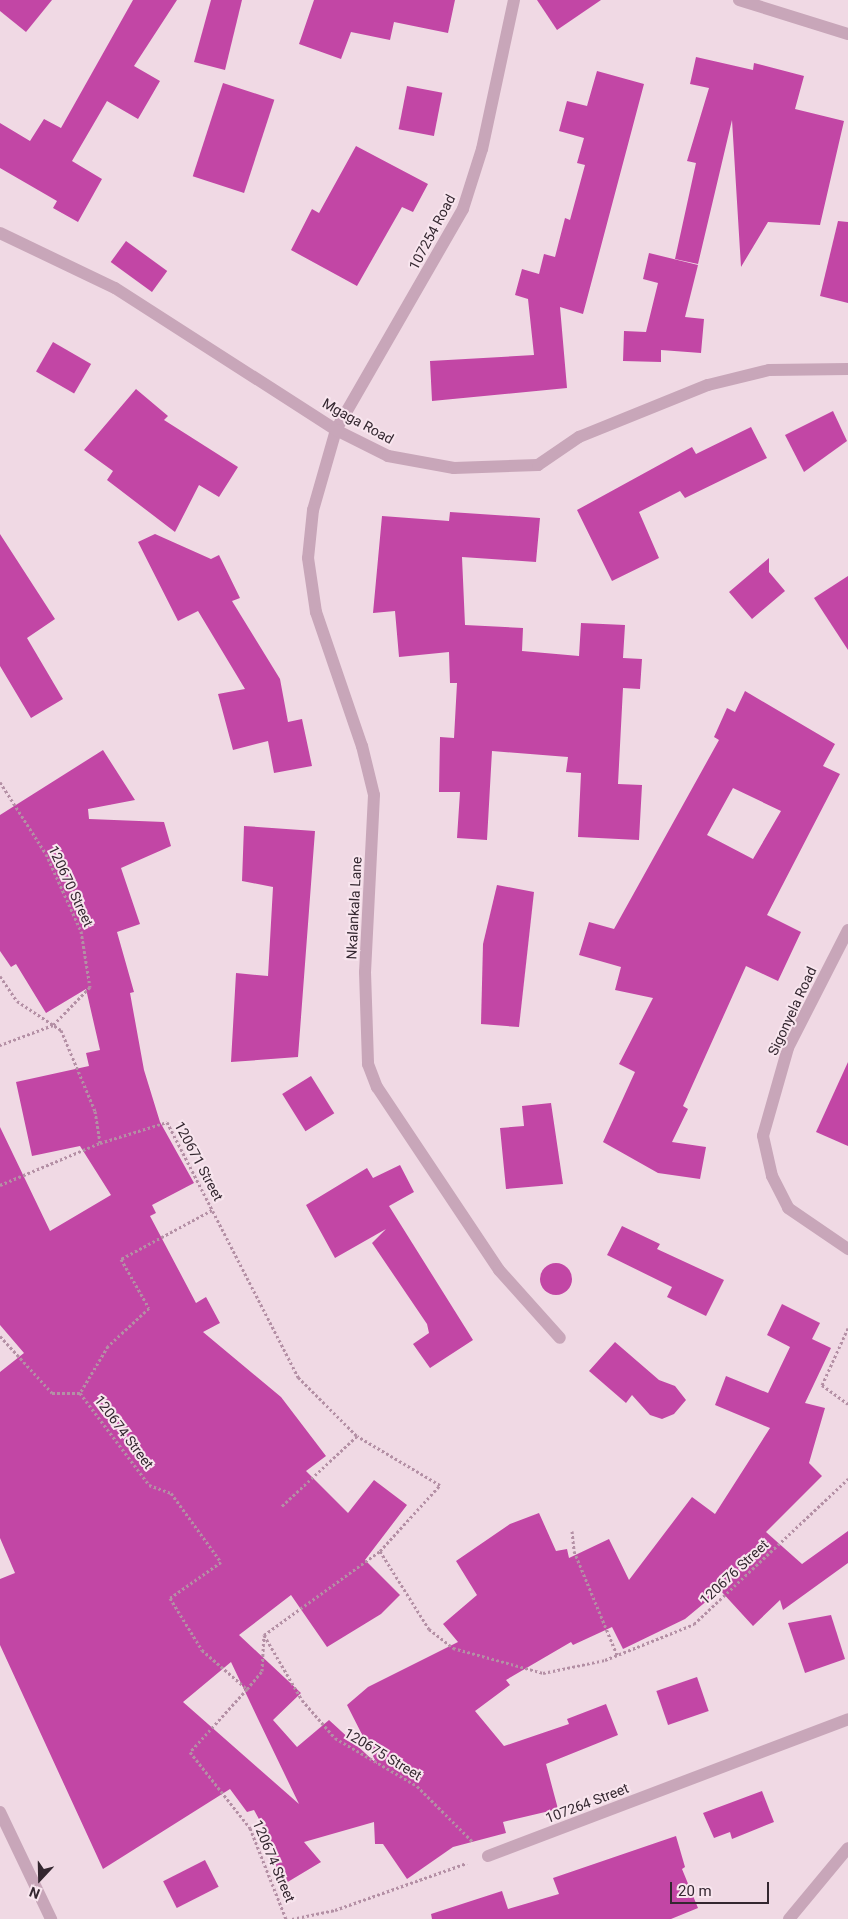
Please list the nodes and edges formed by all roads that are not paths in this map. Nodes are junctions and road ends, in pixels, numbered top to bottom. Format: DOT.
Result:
graph roads {
  1 [pos="514,0"];
  2 [pos="739,0"];
  3 [pos="848,34"];
  4 [pos="0,233"];
  5 [pos="848,369"];
  6 [pos="336,430"];
  7 [pos="848,930"];
  8 [pos="848,1249"];
  9 [pos="560,1338"];
  10 [pos="848,1719"];
  11 [pos="0,1812"];
  12 [pos="848,1848"];
  13 [pos="488,1856"];
  14 [pos="50,1919"];
  15 [pos="789,1919"];
  1 -- 6 [label="street, 107254 Road"];
  2 -- 3 [label="street"];
  4 -- 6 [label="street, Mgaga Road"];
  5 -- 6 [label="street, Mgaga Road"];
  6 -- 9 [label="street, Nkalankala Lane"];
  7 -- 8 [label="street, Sigonyela Road"];
  10 -- 13 [label="street, 107264 Street"];
  11 -- 14 [label="street"];
  12 -- 15 [label="street"];
}
